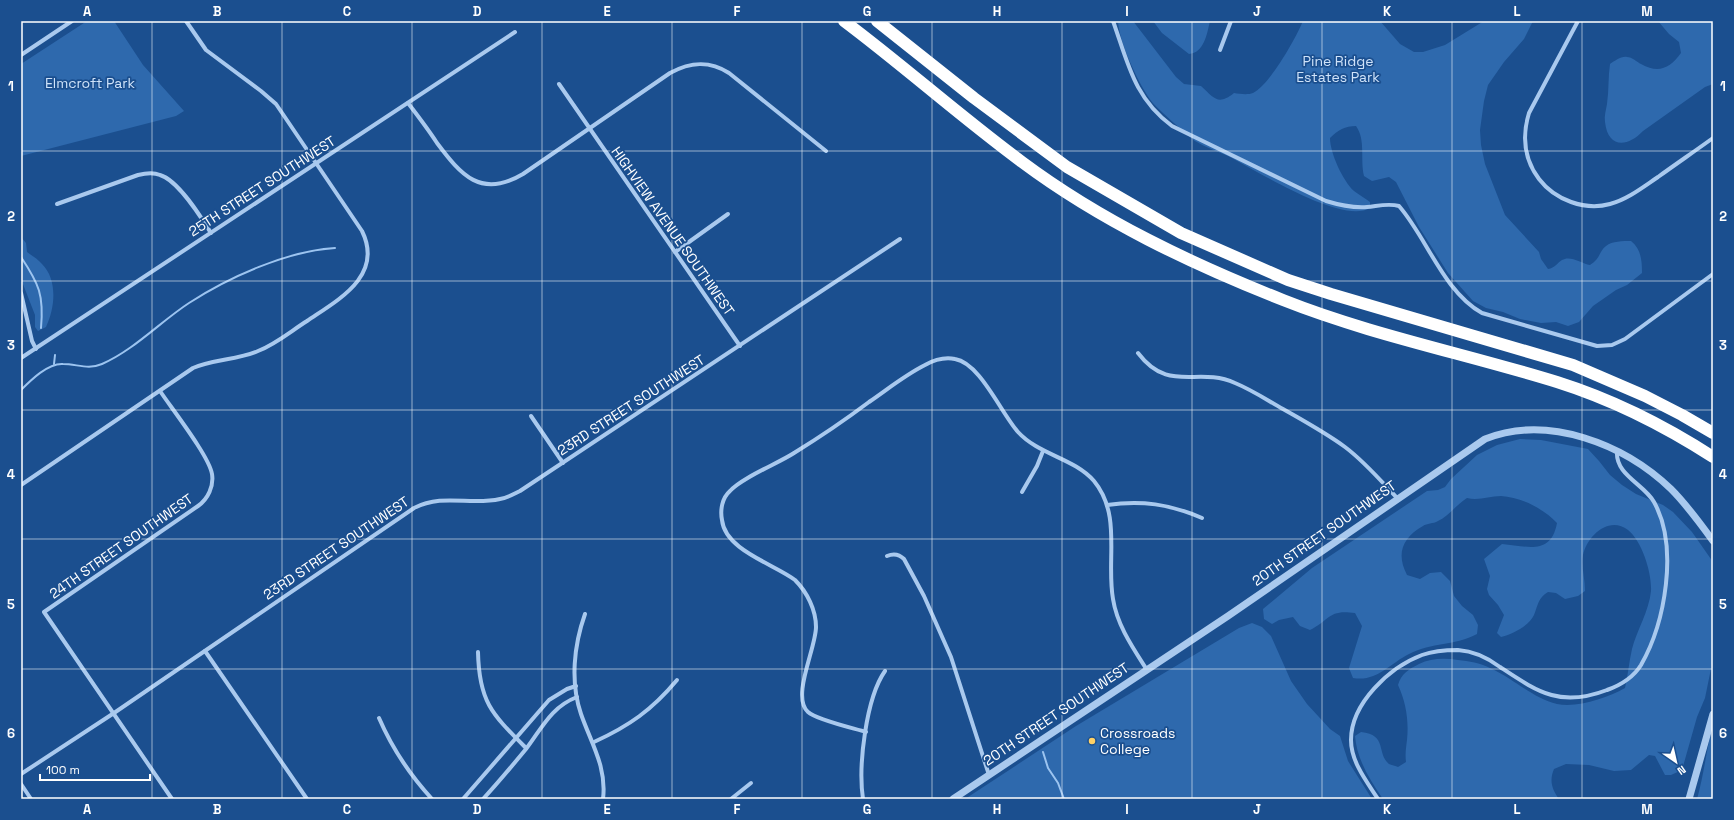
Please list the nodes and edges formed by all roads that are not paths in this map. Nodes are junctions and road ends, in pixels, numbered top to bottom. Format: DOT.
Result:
graph roads {
  1 [pos="72,21"];
  2 [pos="186,21"];
  3 [pos="844,21"];
  4 [pos="877,21"];
  5 [pos="1113,21"];
  6 [pos="1231,21"];
  7 [pos="1578,21"];
  8 [pos="515,32"];
  9 [pos="1220,50"];
  10 [pos="21,55"];
  11 [pos="559,84"];
  12 [pos="408,103"];
  13 [pos="589,128"];
  14 [pos="1713,138"];
  15 [pos="826,151"];
  16 [pos="316,165"];
  17 [pos="56,204"];
  18 [pos="728,214"];
  19 [pos="211,233"];
  20 [pos="900,239"];
  21 [pos="675,252"];
  22 [pos="1713,274"];
  23 [pos="21,293"];
  24 [pos="740,346"];
  25 [pos="36,349"];
  26 [pos="1138,353"];
  27 [pos="21,358"];
  28 [pos="160,391"];
  29 [pos="531,416"];
  30 [pos="1713,433"];
  31 [pos="1617,450"];
  32 [pos="1043,451"];
  33 [pos="1713,456"];
  34 [pos="563,463"];
  35 [pos="21,485"];
  36 [pos="1022,492"];
  37 [pos="1397,498"];
  38 [pos="1107,505"];
  39 [pos="1202,518"];
  40 [pos="1713,541"];
  41 [pos="887,556"];
  42 [pos="585,614"];
  43 [pos="205,651"];
  44 [pos="478,652"];
  45 [pos="1147,670"];
  46 [pos="886,671"];
  47 [pos="677,680"];
  48 [pos="576,686"];
  49 [pos="577,697"];
  50 [pos="114,713"];
  51 [pos="1713,714"];
  52 [pos="379,718"];
  53 [pos="866,732"];
  54 [pos="517,738"];
  55 [pos="594,742"];
  56 [pos="526,748"];
  57 [pos="21,774"];
  58 [pos="989,774"];
  59 [pos="751,783"];
  60 [pos="21,784"];
  61 [pos="31,799"];
  62 [pos="172,799"];
  63 [pos="306,799"];
  64 [pos="432,799"];
  65 [pos="463,799"];
  66 [pos="483,799"];
  67 [pos="603,799"];
  68 [pos="731,799"];
  69 [pos="863,799"];
  70 [pos="953,799"];
  71 [pos="1378,799"];
  72 [pos="1689,799"];
  1 -- 10 [label="street"];
  2 -- 16 [label="street"];
  3 -- 33 [label="highway"];
  4 -- 30 [label="highway"];
  5 -- 22 [label="street"];
  6 -- 9 [label="street"];
  7 -- 14 [label="street"];
  8 -- 12 [label="street, 25TH STREET SOUTHWEST"];
  11 -- 13 [label="street, HIGHVIEW AVENUE SOUTHWEST"];
  12 -- 13 [label="street"];
  12 -- 16 [label="street, 25TH STREET SOUTHWEST"];
  13 -- 15 [label="street"];
  13 -- 21 [label="street, HIGHVIEW AVENUE SOUTHWEST"];
  16 -- 19 [label="street, 25TH STREET SOUTHWEST"];
  16 -- 28 [label="street"];
  17 -- 19 [label="street"];
  18 -- 21 [label="street"];
  19 -- 25 [label="street, 25TH STREET SOUTHWEST"];
  20 -- 24 [label="street, 23RD STREET SOUTHWEST"];
  21 -- 24 [label="street, HIGHVIEW AVENUE SOUTHWEST"];
  23 -- 25 [label="street"];
  24 -- 34 [label="street, 23RD STREET SOUTHWEST"];
  25 -- 27 [label="street, 25TH STREET SOUTHWEST"];
  26 -- 37 [label="street"];
  28 -- 35 [label="street"];
  28 -- 50 [label="street, 24TH STREET SOUTHWEST"];
  29 -- 34 [label="street"];
  31 -- 37 [label="street, 20TH STREET SOUTHWEST"];
  31 -- 40 [label="street, 20TH STREET SOUTHWEST"];
  31 -- 71 [label="street"];
  32 -- 36 [label="street"];
  32 -- 38 [label="street"];
  32 -- 53 [label="street"];
  34 -- 43 [label="street, 23RD STREET SOUTHWEST"];
  37 -- 45 [label="street, 20TH STREET SOUTHWEST"];
  38 -- 39 [label="street"];
  38 -- 45 [label="street"];
  41 -- 58 [label="street"];
  42 -- 48 [label="street"];
  43 -- 50 [label="street, 23RD STREET SOUTHWEST"];
  43 -- 63 [label="street"];
  44 -- 54 [label="street"];
  45 -- 58 [label="street, 20TH STREET SOUTHWEST"];
  46 -- 53 [label="street"];
  47 -- 55 [label="street"];
  48 -- 49 [label="street"];
  48 -- 54 [label="street"];
  49 -- 55 [label="street"];
  49 -- 56 [label="street"];
  50 -- 57 [label="street, 23RD STREET SOUTHWEST"];
  50 -- 62 [label="street"];
  51 -- 72 [label="street"];
  52 -- 64 [label="street"];
  53 -- 69 [label="street"];
  54 -- 56 [label="street"];
  54 -- 65 [label="street"];
  55 -- 67 [label="street"];
  56 -- 66 [label="street"];
  58 -- 70 [label="street, 20TH STREET SOUTHWEST"];
  59 -- 68 [label="street"];
  60 -- 61 [label="street"];
}
